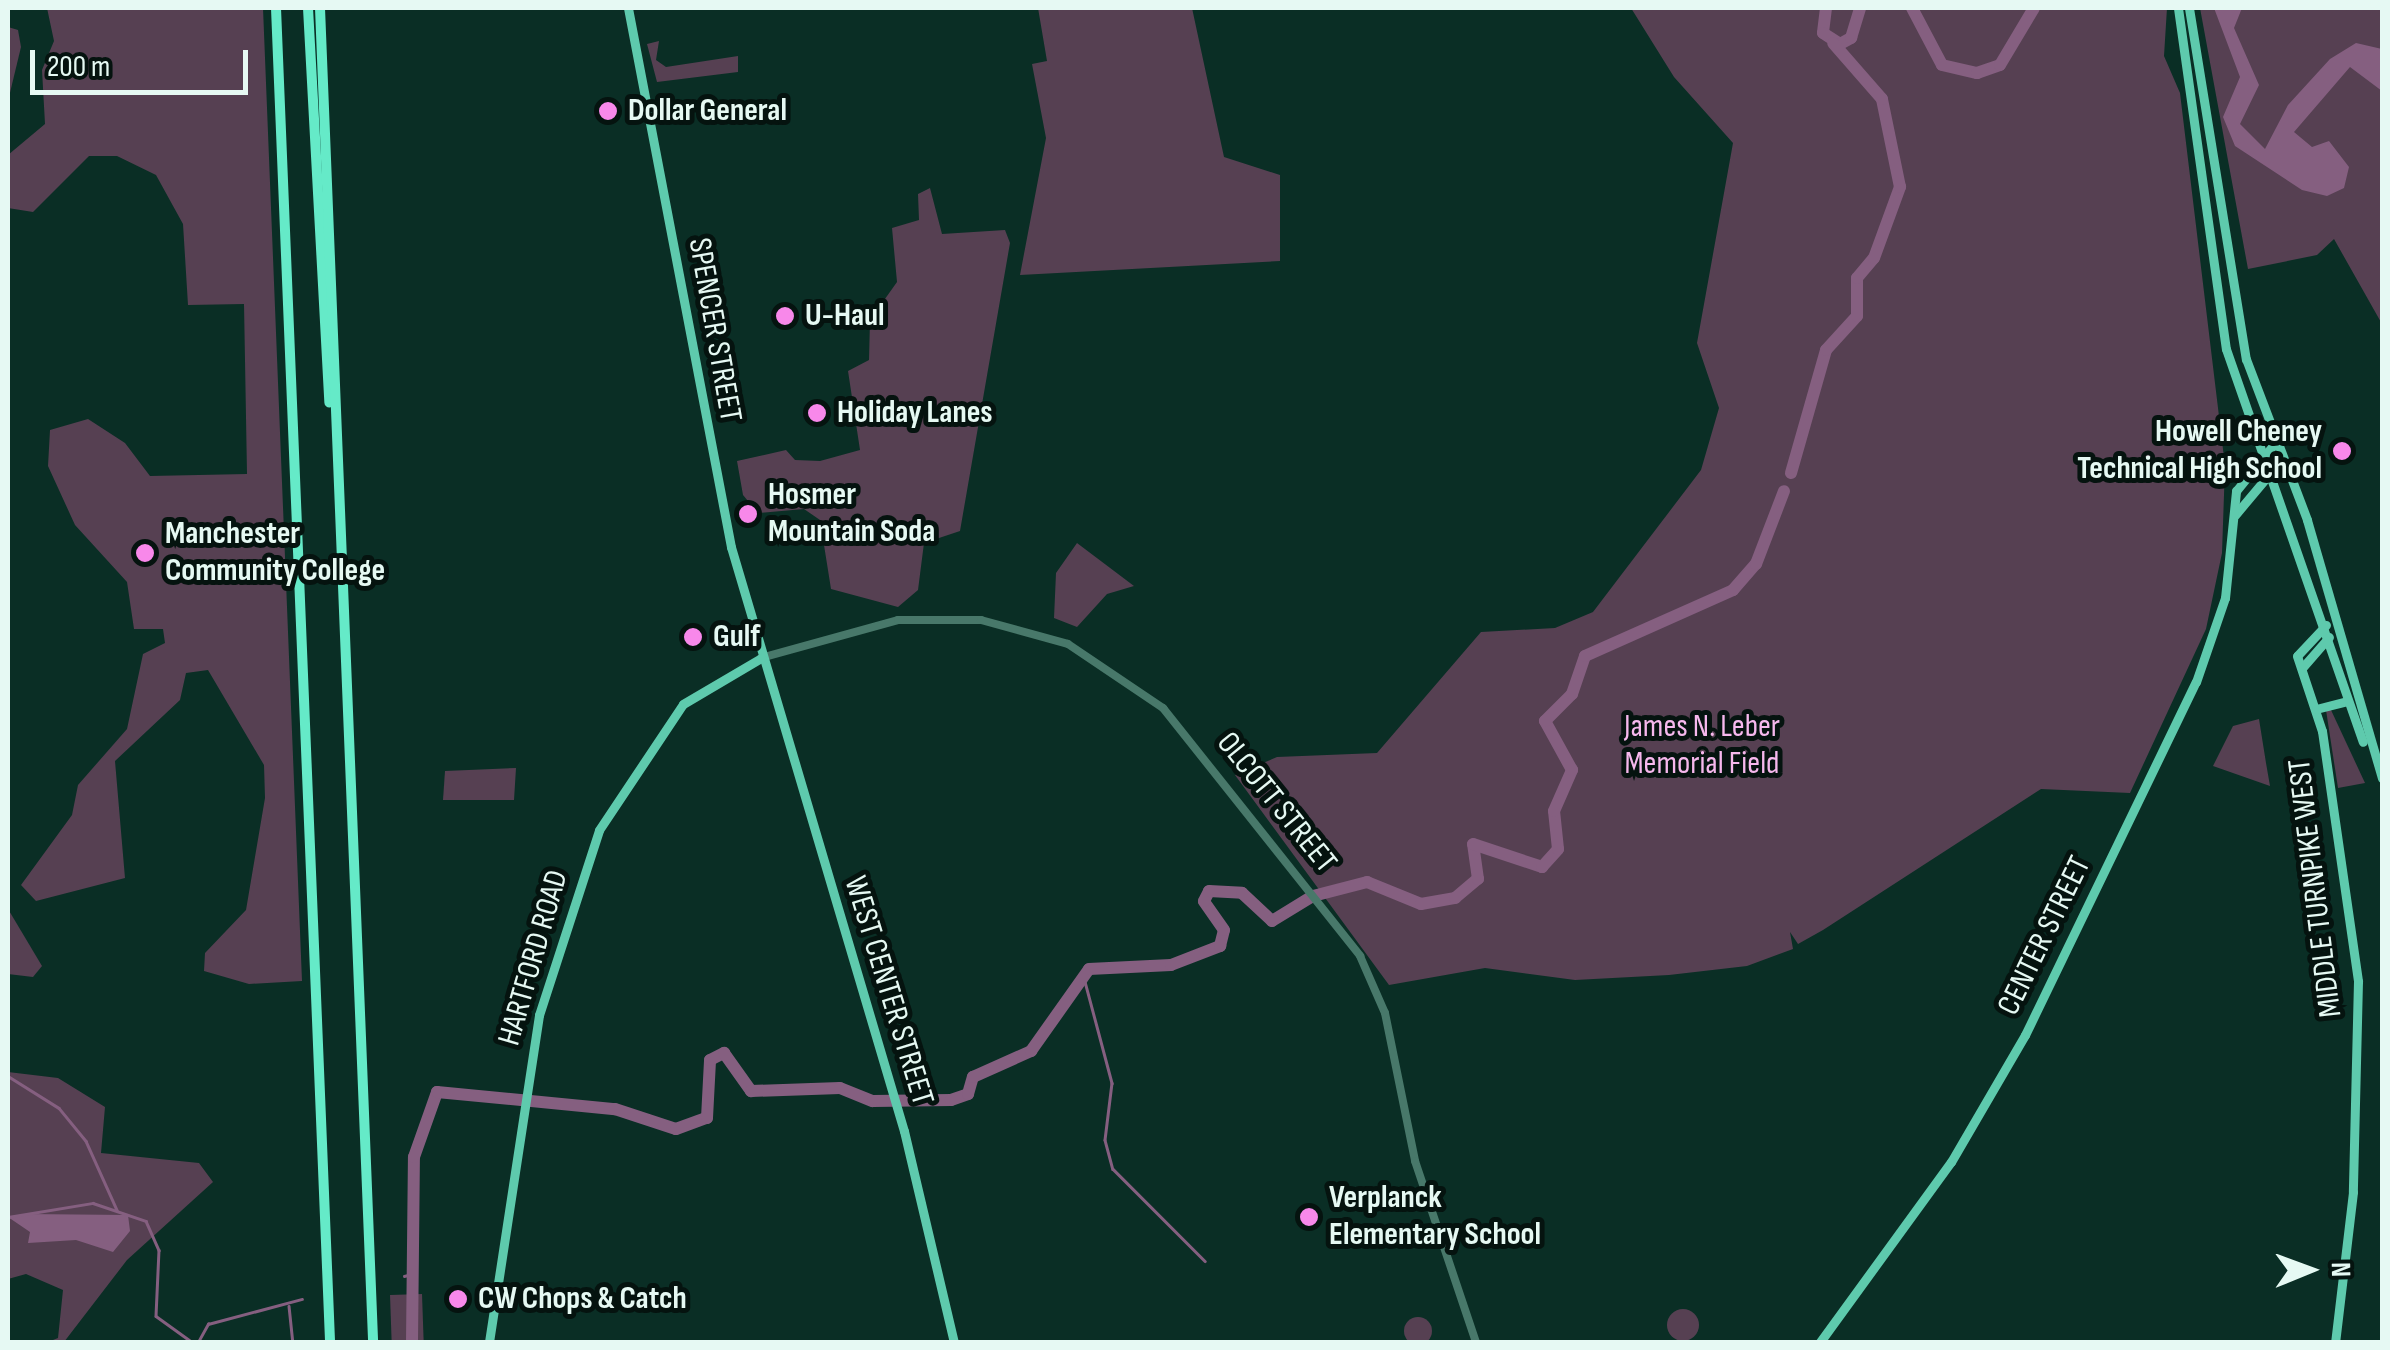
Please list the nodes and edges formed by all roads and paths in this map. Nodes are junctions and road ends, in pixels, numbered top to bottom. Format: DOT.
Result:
graph roads {
  1 [pos="276,8"];
  2 [pos="308,8"];
  3 [pos="320,8"];
  4 [pos="628,8"];
  5 [pos="2178,8"];
  6 [pos="2189,8"];
  7 [pos="2202,85"];
  8 [pos="2190,86"];
  9 [pos="2275,442"];
  10 [pos="2264,455"];
  11 [pos="2282,459"];
  12 [pos="338,468"];
  13 [pos="2271,470"];
  14 [pos="2236,514"];
  15 [pos="2334,622"];
  16 [pos="2321,627"];
  17 [pos="2337,635"];
  18 [pos="2324,639"];
  19 [pos="761,658"];
  20 [pos="2302,670"];
  21 [pos="2344,702"];
  22 [pos="2316,708"];
  23 [pos="2367,746"];
  24 [pos="2382,778"];
  25 [pos="330,1342"];
  26 [pos="372,1342"];
  27 [pos="489,1342"];
  28 [pos="954,1342"];
  29 [pos="1476,1342"];
  30 [pos="1820,1342"];
  31 [pos="2335,1342"];
  1 -- 25 [label="highway"];
  2 -- 12 [label="highway"];
  3 -- 12 [label="highway"];
  4 -- 19 [label="main road, SPENCER STREET"];
  5 -- 8 [label="main road"];
  6 -- 7 [label="main road"];
  7 -- 8 [label="main road"];
  7 -- 9 [label="main road"];
  8 -- 10 [label="main road"];
  9 -- 10 [label="main road, CENTER STREET"];
  9 -- 11 [label="main road"];
  10 -- 13 [label="main road"];
  10 -- 14 [label="main road, CENTER STREET"];
  11 -- 13 [label="main road"];
  11 -- 15 [label="main road"];
  12 -- 26 [label="highway"];
  13 -- 14 [label="main road"];
  13 -- 16 [label="main road"];
  14 -- 30 [label="main road, CENTER STREET"];
  15 -- 16 [label="main road"];
  15 -- 17 [label="main road"];
  16 -- 18 [label="main road"];
  16 -- 20 [label="main road"];
  17 -- 18 [label="main road"];
  17 -- 23 [label="main road"];
  18 -- 20 [label="main road"];
  18 -- 21 [label="main road"];
  19 -- 27 [label="main road, HARTFORD ROAD"];
  19 -- 28 [label="main road, WEST CENTER STREET"];
  19 -- 29 [label="street, OLCOTT STREET"];
  20 -- 22 [label="main road, MIDDLE TURNPIKE WEST"];
  21 -- 22 [label="main road"];
  21 -- 23 [label="main road"];
  22 -- 31 [label="main road, MIDDLE TURNPIKE WEST"];
  23 -- 24 [label="main road"];
}
